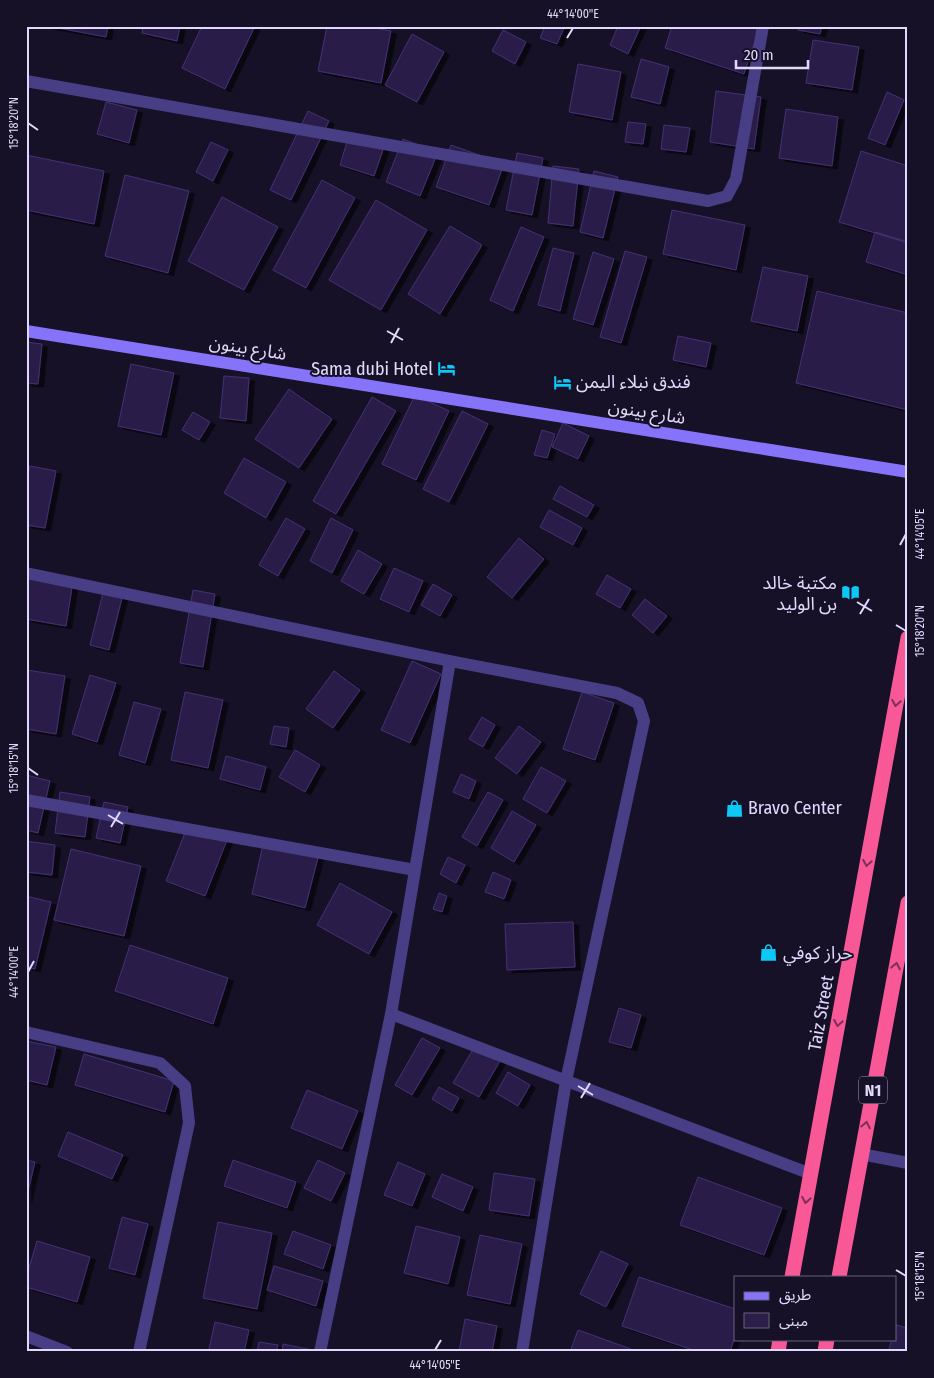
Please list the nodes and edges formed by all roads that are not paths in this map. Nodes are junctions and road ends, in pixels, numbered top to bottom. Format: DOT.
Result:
graph roads {
  1 [pos="763,26"];
  2 [pos="26,81"];
  3 [pos="26,331"];
  4 [pos="908,472"];
  5 [pos="26,573"];
  6 [pos="908,638"];
  7 [pos="450,661"];
  8 [pos="26,800"];
  9 [pos="415,870"];
  10 [pos="908,903"];
  11 [pos="391,1014"];
  12 [pos="26,1032"];
  13 [pos="566,1080"];
  14 [pos="861,1154"];
  15 [pos="908,1163"];
  16 [pos="811,1174"];
  17 [pos="792,1276"];
  18 [pos="839,1276"];
  19 [pos="26,1336"];
  20 [pos="67,1352"];
  21 [pos="139,1352"];
  22 [pos="320,1352"];
  23 [pos="522,1352"];
  1 -- 2 [label="street"];
  3 -- 4 [label="street, شارع بينون"];
  5 -- 7 [label="street"];
  6 -- 16 [label="highway, Taiz Street, one-way"];
  7 -- 9 [label="street"];
  7 -- 13 [label="street"];
  8 -- 9 [label="street"];
  9 -- 11 [label="street"];
  14 -- 10 [label="highway, N1, one-way"];
  11 -- 13 [label="street"];
  11 -- 22 [label="street"];
  12 -- 21 [label="street"];
  13 -- 16 [label="street"];
  13 -- 23 [label="street"];
  14 -- 15 [label="street"];
  14 -- 18 [label="highway, N1"];
  16 -- 17 [label="highway, Taiz Street, one-way"];
  19 -- 20 [label="street"];
}
